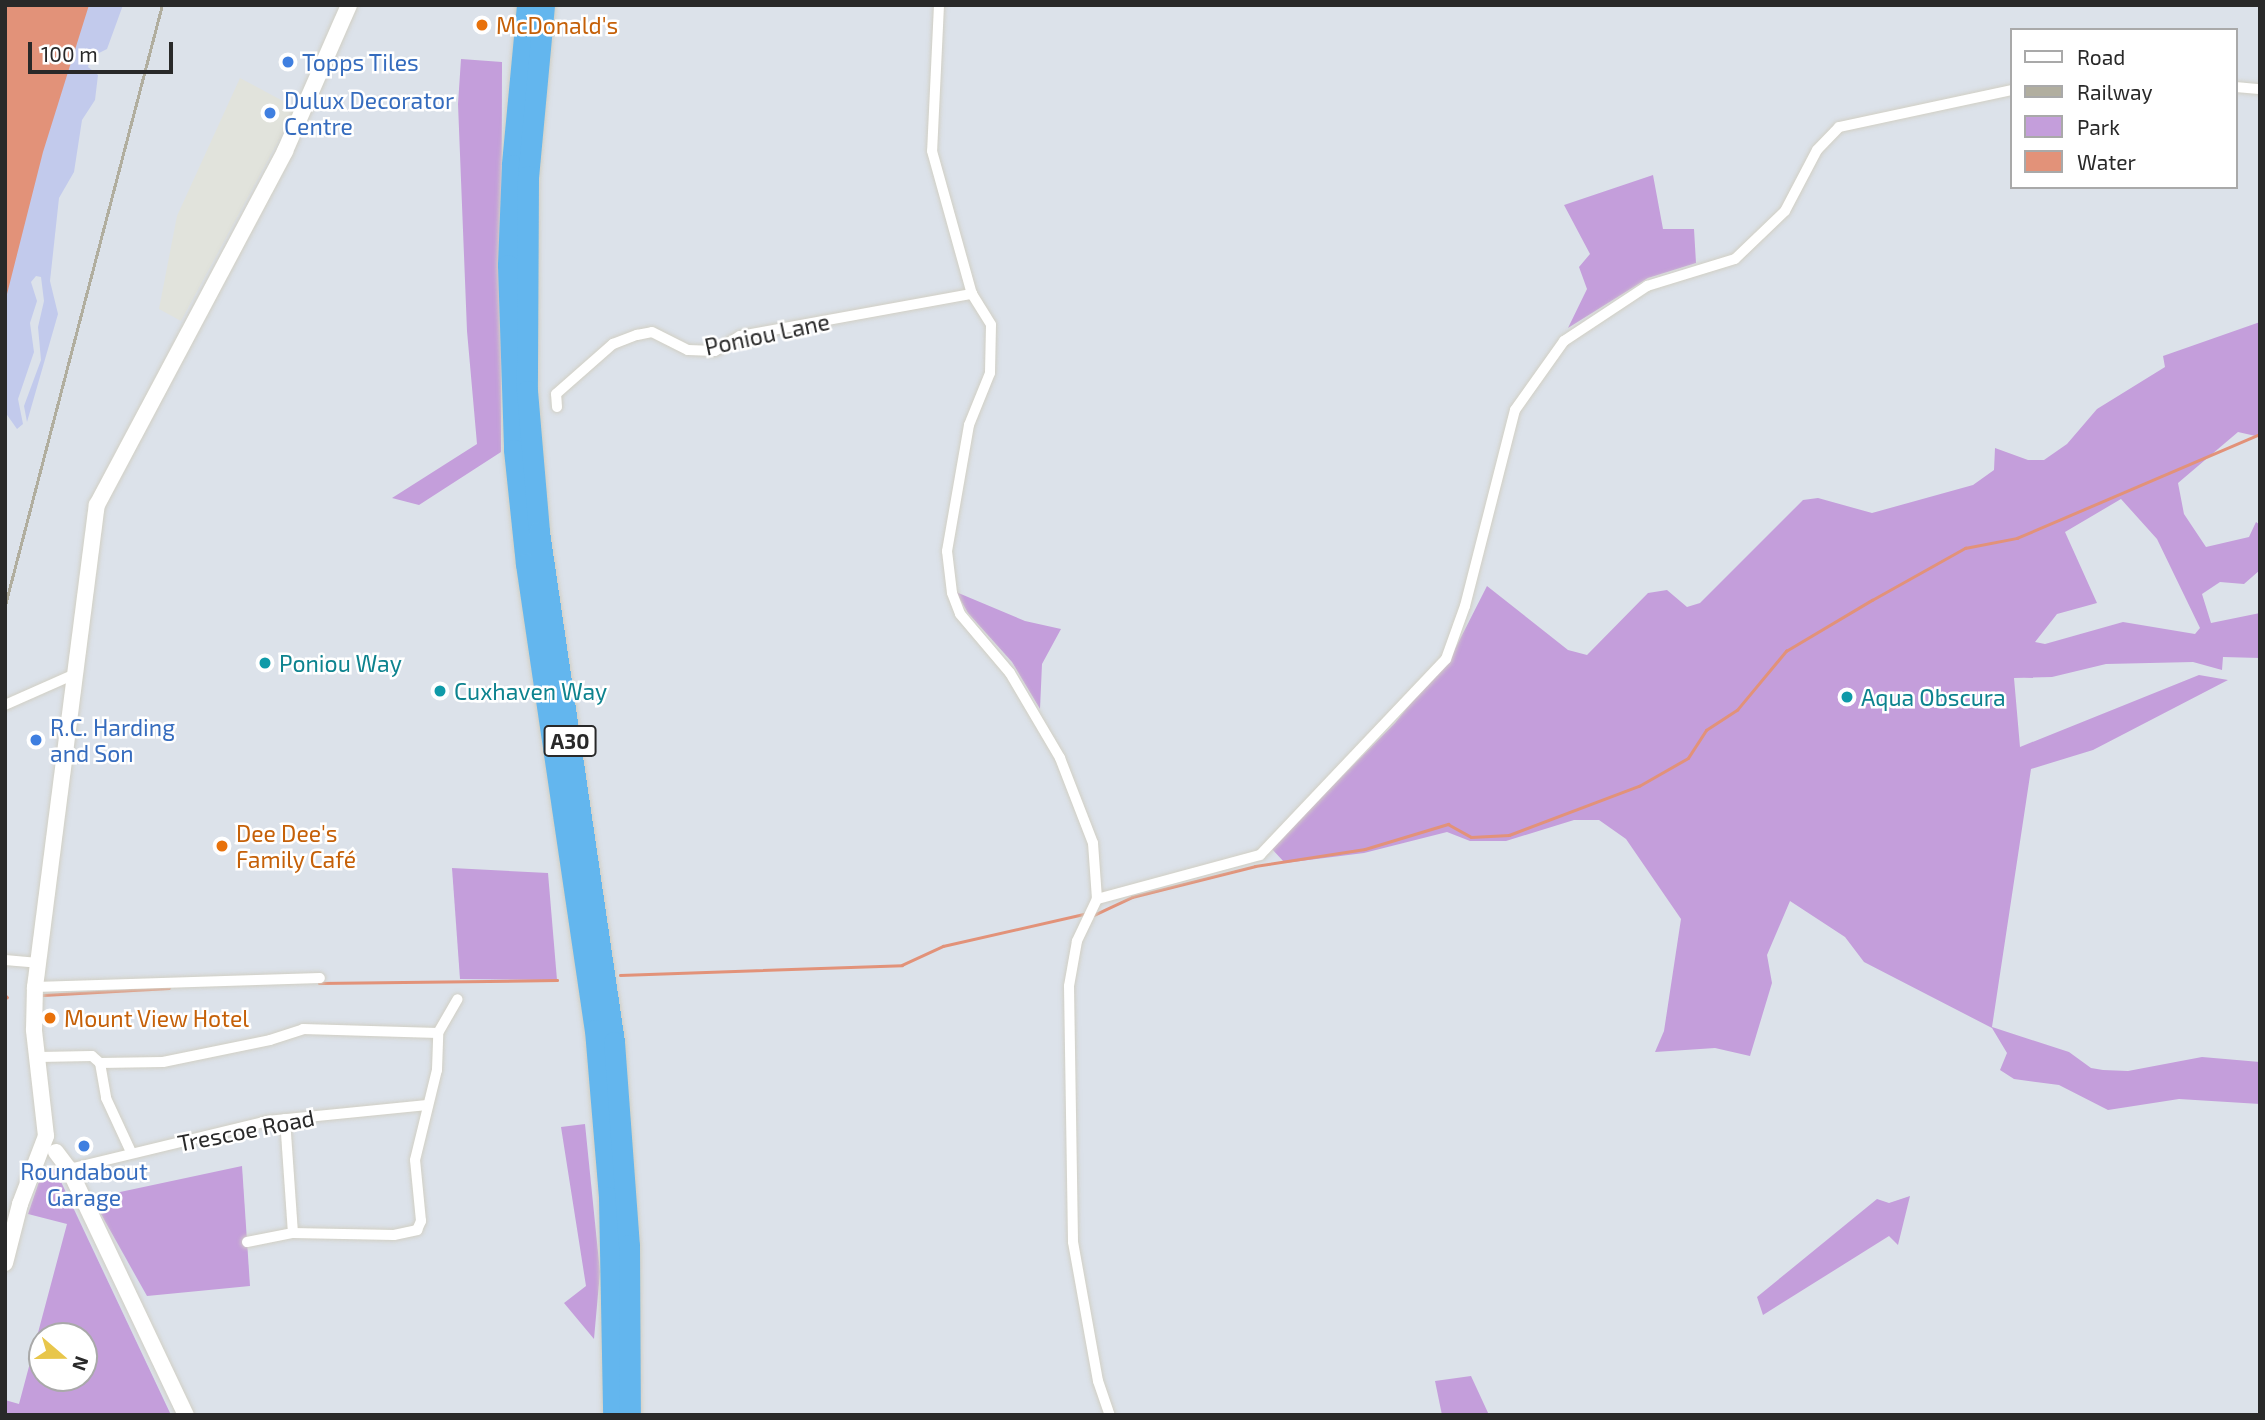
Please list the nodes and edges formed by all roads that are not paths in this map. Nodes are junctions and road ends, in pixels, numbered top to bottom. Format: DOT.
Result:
graph roads {
  1 [pos="349,5"];
  2 [pos="527,5"];
  3 [pos="544,5"];
  4 [pos="939,5"];
  5 [pos="2237,87"];
  6 [pos="2260,89"];
  7 [pos="2010,90"];
  8 [pos="972,294"];
  9 [pos="558,407"];
  10 [pos="75,674"];
  11 [pos="5,705"];
  12 [pos="1097,899"];
  13 [pos="5,960"];
  14 [pos="38,963"];
  15 [pos="320,978"];
  16 [pos="35,987"];
  17 [pos="458,999"];
  18 [pos="438,1033"];
  19 [pos="39,1057"];
  20 [pos="100,1063"];
  21 [pos="427,1105"];
  22 [pos="285,1119"];
  23 [pos="48,1146"];
  24 [pos="131,1153"];
  25 [pos="69,1169"];
  26 [pos="293,1233"];
  27 [pos="247,1242"];
  28 [pos="5,1263"];
  29 [pos="186,1415"];
  30 [pos="613,1415"];
  31 [pos="631,1415"];
  32 [pos="1110,1415"];
  1 -- 10 [label="street"];
  2 -- 30 [label="highway, A30"];
  3 -- 31 [label="highway, A30"];
  4 -- 8 [label="street"];
  5 -- 6 [label="street"];
  7 -- 12 [label="street"];
  8 -- 9 [label="street, Poniou Lane"];
  8 -- 12 [label="street"];
  10 -- 11 [label="street"];
  10 -- 14 [label="street"];
  12 -- 32 [label="street"];
  13 -- 14 [label="street"];
  14 -- 16 [label="street"];
  15 -- 16 [label="street"];
  16 -- 19 [label="street"];
  17 -- 18 [label="street"];
  18 -- 20 [label="street"];
  18 -- 21 [label="street"];
  19 -- 20 [label="street"];
  19 -- 23 [label="street"];
  20 -- 24 [label="street"];
  21 -- 22 [label="street, Trescoe Road"];
  21 -- 26 [label="street"];
  22 -- 24 [label="street, Trescoe Road"];
  22 -- 26 [label="street"];
  23 -- 25 [label="street"];
  23 -- 28 [label="street"];
  24 -- 25 [label="street, Trescoe Road"];
  25 -- 29 [label="street"];
  26 -- 27 [label="street"];
}
